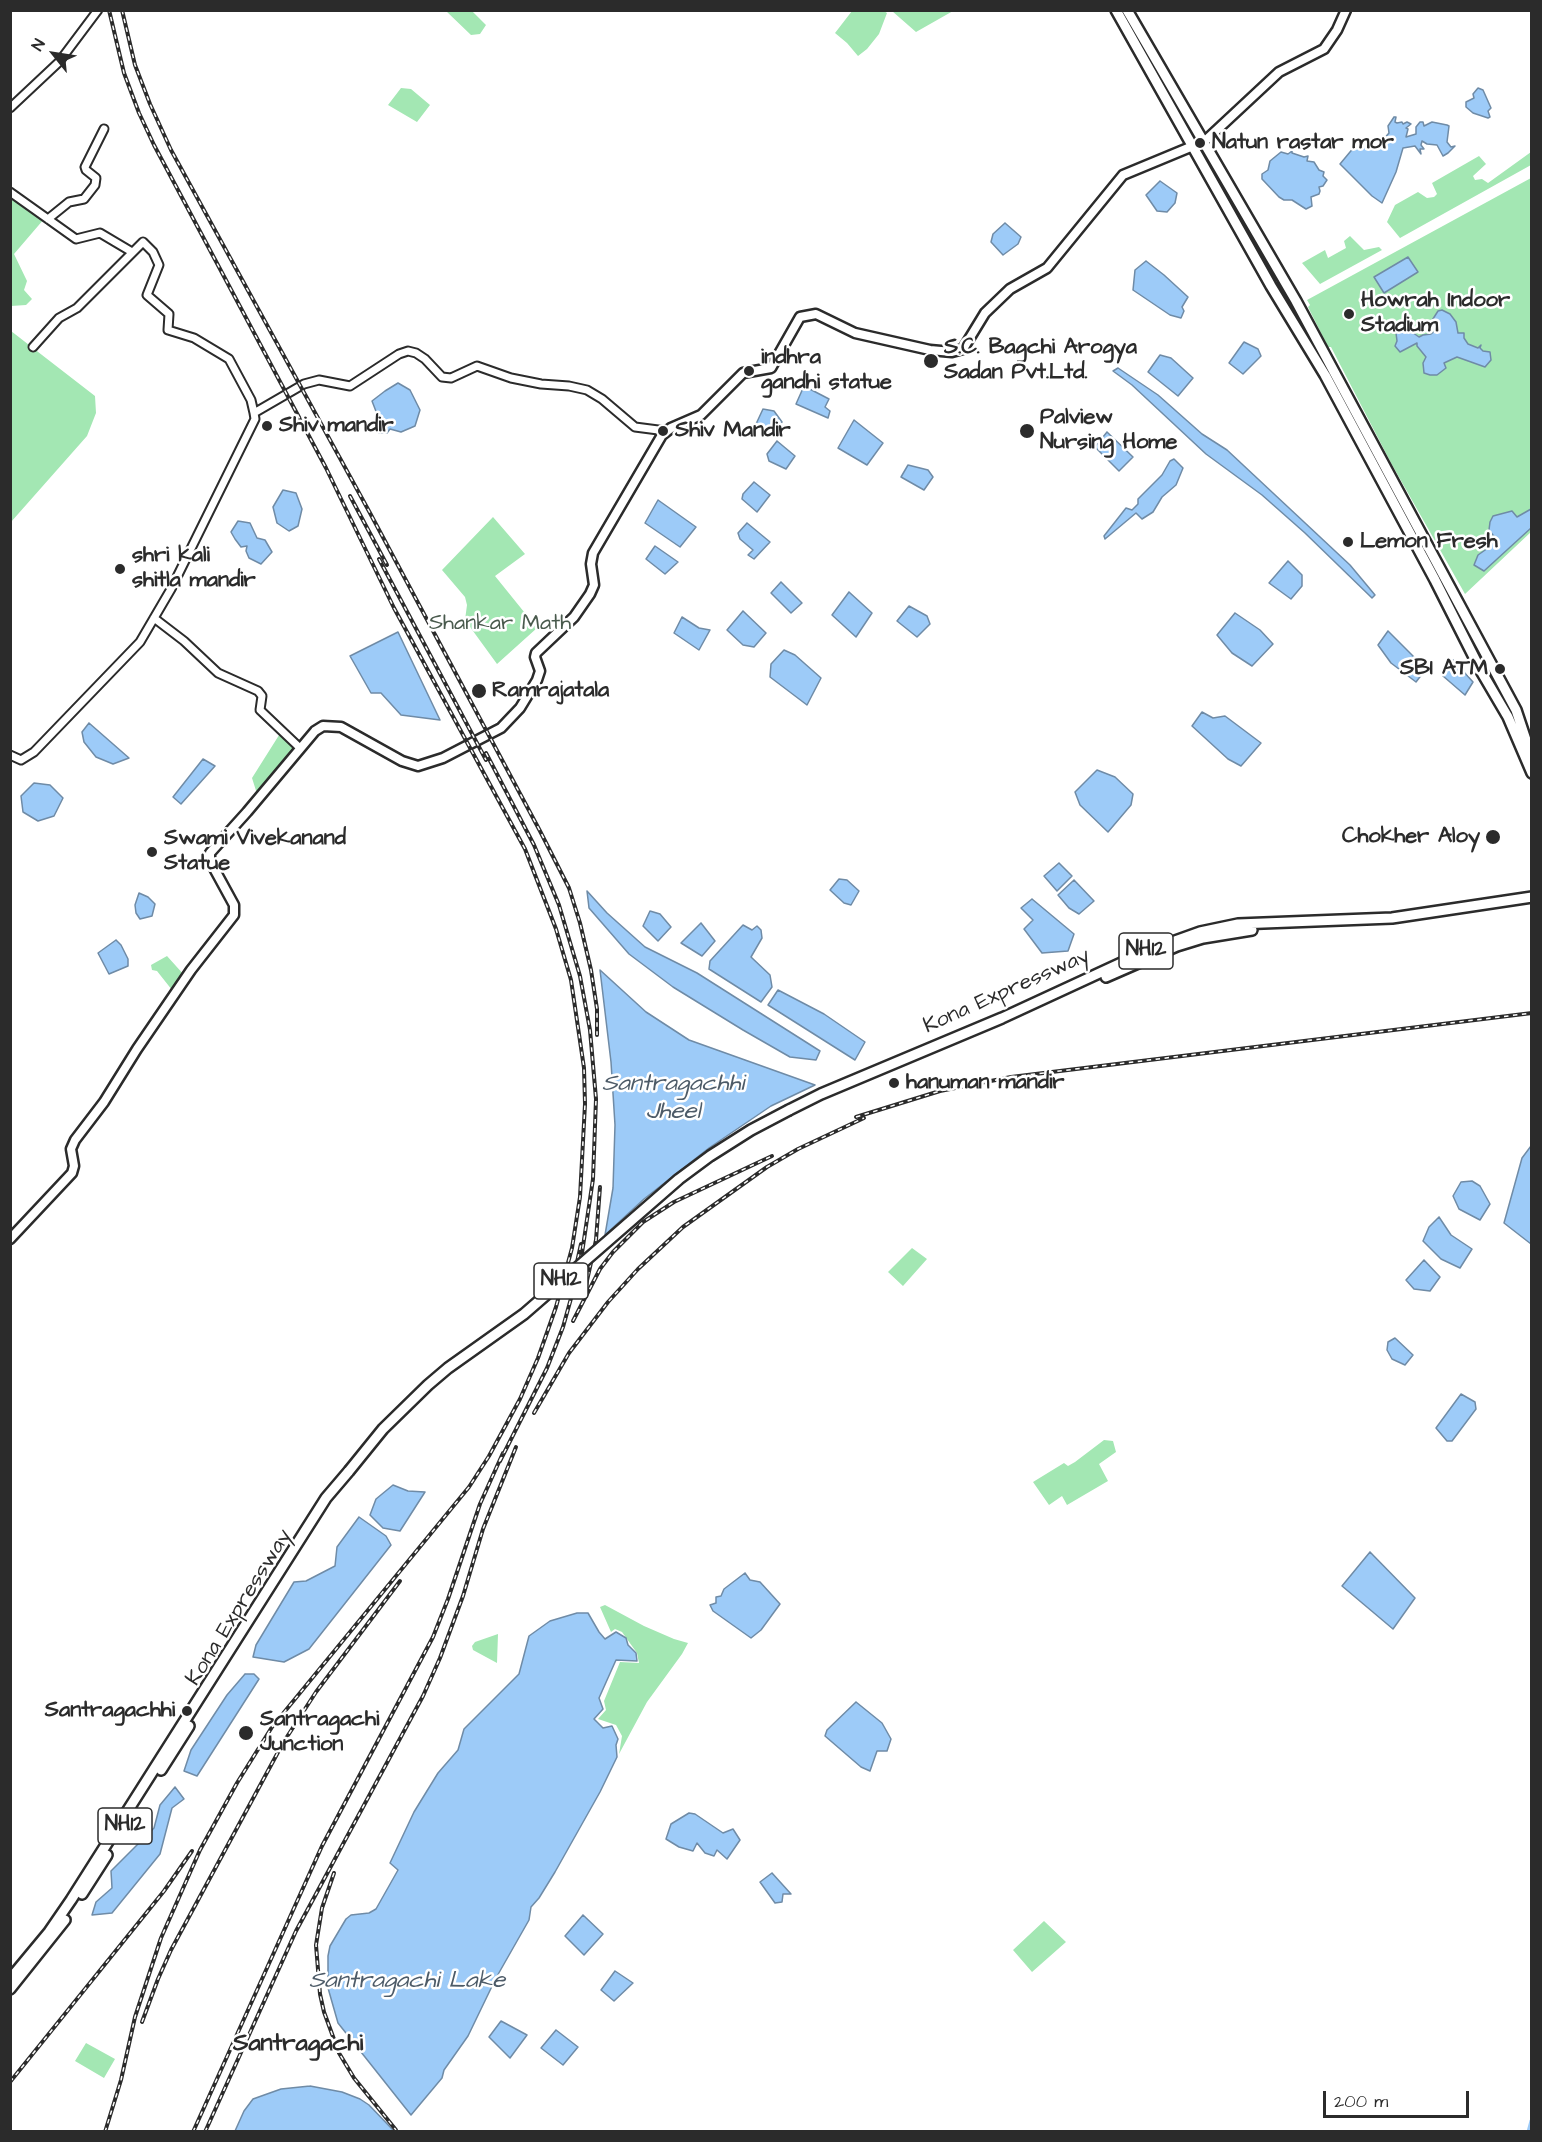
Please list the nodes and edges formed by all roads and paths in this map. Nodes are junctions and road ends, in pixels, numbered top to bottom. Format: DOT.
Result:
graph roads {
  1 [pos="98,10"];
  2 [pos="1116,10"];
  3 [pos="1127,10"];
  4 [pos="1346,10"];
  5 [pos="10,108"];
  6 [pos="104,129"];
  7 [pos="1205,141"];
  8 [pos="1192,146"];
  9 [pos="10,192"];
  10 [pos="48,219"];
  11 [pos="132,252"];
  12 [pos="33,348"];
  13 [pos="254,413"];
  14 [pos="666,431"];
  15 [pos="154,618"];
  16 [pos="1522,734"];
  17 [pos="1532,739"];
  18 [pos="300,748"];
  19 [pos="10,755"];
  20 [pos="1532,758"];
  21 [pos="1532,773"];
  22 [pos="1532,897"];
  23 [pos="1532,903"];
  24 [pos="789,1110"];
  25 [pos="10,1239"];
  26 [pos="232,1654"];
  27 [pos="10,1978"];
  28 [pos="10,1989"];
  1 -- 5 [label="street"];
  2 -- 8 [label="main road"];
  3 -- 7 [label="main road"];
  4 -- 7 [label="main road"];
  6 -- 10 [label="street"];
  7 -- 8 [label="main road"];
  7 -- 16 [label="main road"];
  8 -- 14 [label="main road"];
  8 -- 21 [label="main road"];
  9 -- 10 [label="street"];
  10 -- 11 [label="street"];
  11 -- 12 [label="street"];
  11 -- 13 [label="street"];
  13 -- 14 [label="street"];
  13 -- 15 [label="street"];
  14 -- 18 [label="main road"];
  15 -- 18 [label="street"];
  15 -- 19 [label="street"];
  16 -- 17 [label="main road"];
  16 -- 20 [label="main road"];
  18 -- 25 [label="main road"];
  22 -- 24 [label="main road, Kona Expressway / NH12"];
  23 -- 24 [label="main road, Kona Expressway / NH12"];
  24 -- 26 [label="main road, Kona Expressway / NH12, bridge"];
  26 -- 27 [label="main road, Kona Expressway / NH12"];
  26 -- 28 [label="main road, Kona Expressway / NH12"];
}
